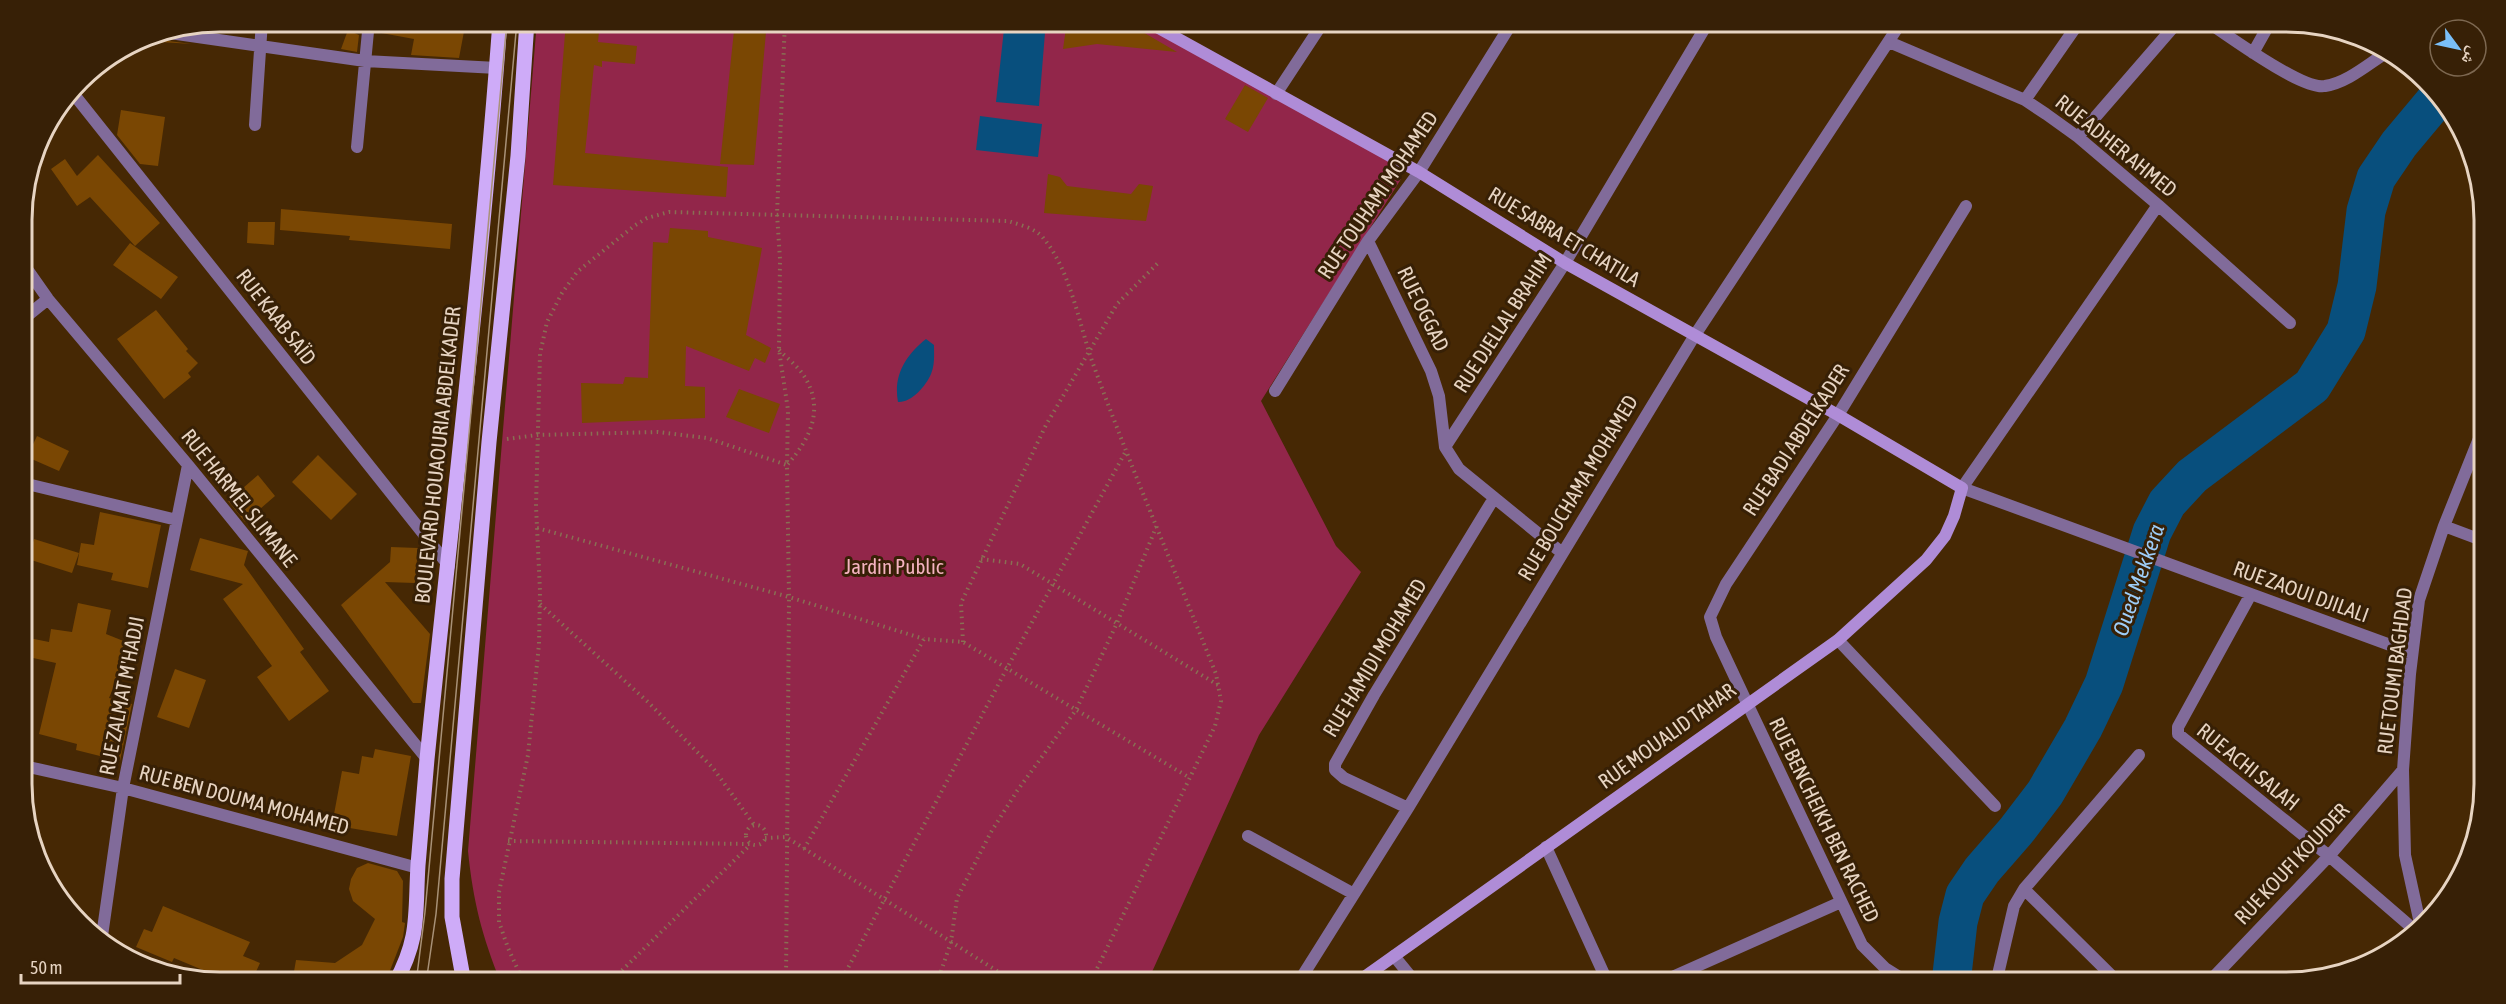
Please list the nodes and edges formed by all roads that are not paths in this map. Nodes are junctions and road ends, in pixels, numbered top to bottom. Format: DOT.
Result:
graph roads {
  1 [pos="261,32"];
  2 [pos="368,32"];
  3 [pos="499,32"];
  4 [pos="526,32"];
  5 [pos="1166,32"];
  6 [pos="1317,32"];
  7 [pos="1506,32"];
  8 [pos="1702,32"];
  9 [pos="1895,32"];
  10 [pos="2072,32"];
  11 [pos="2169,32"];
  12 [pos="2222,32"];
  13 [pos="2265,32"];
  14 [pos="183,35"];
  15 [pos="1889,42"];
  16 [pos="260,47"];
  17 [pos="2253,53"];
  18 [pos="2380,57"];
  19 [pos="365,61"];
  20 [pos="497,68"];
  21 [pos="1276,94"];
  22 [pos="77,98"];
  23 [pos="2025,100"];
  24 [pos="255,125"];
  25 [pos="2078,137"];
  26 [pos="357,147"];
  27 [pos="1419,171"];
  28 [pos="2158,205"];
  29 [pos="1966,206"];
  30 [pos="1368,241"];
  31 [pos="1565,263"];
  32 [pos="32,276"];
  33 [pos="48,299"];
  34 [pos="32,313"];
  35 [pos="2290,324"];
  36 [pos="1695,335"];
  37 [pos="1275,391"];
  38 [pos="1838,415"];
  39 [pos="1445,447"];
  40 [pos="2474,451"];
  41 [pos="188,465"];
  42 [pos="32,485"];
  43 [pos="1962,488"];
  44 [pos="1494,498"];
  45 [pos="177,520"];
  46 [pos="2444,526"];
  47 [pos="2474,537"];
  48 [pos="1561,552"];
  49 [pos="449,566"];
  50 [pos="2251,594"];
  51 [pos="1838,640"];
  52 [pos="2412,653"];
  53 [pos="1747,703"];
  54 [pos="2139,755"];
  55 [pos="427,759"];
  56 [pos="32,768"];
  57 [pos="2403,770"];
  58 [pos="123,788"];
  59 [pos="1995,806"];
  60 [pos="1408,808"];
  61 [pos="1248,836"];
  62 [pos="1546,847"];
  63 [pos="2329,856"];
  64 [pos="418,868"];
  65 [pos="2024,889"];
  66 [pos="1354,894"];
  67 [pos="1841,902"];
  68 [pos="2419,917"];
  69 [pos="2409,926"];
  70 [pos="103,931"];
  71 [pos="1394,956"];
  72 [pos="401,972"];
  73 [pos="462,972"];
  74 [pos="1305,972"];
  75 [pos="1371,972"];
  76 [pos="1407,972"];
  77 [pos="1603,972"];
  78 [pos="1684,972"];
  79 [pos="1891,972"];
  80 [pos="1999,972"];
  81 [pos="2108,972"];
  82 [pos="2218,972"];
  1 -- 16 [label="street"];
  2 -- 19 [label="street"];
  3 -- 20 [label="main road, BOULEVARD HOUAOURIA ABDELKADER"];
  4 -- 73 [label="main road"];
  5 -- 21 [label="street, RUE SABRA ET CHATILA"];
  6 -- 21 [label="street"];
  7 -- 27 [label="street, RUE TOUHAMI MOHAMED"];
  8 -- 31 [label="street, RUE DJELLAL BRAHIM"];
  9 -- 15 [label="street, RUE BOUCHAMA MOHAMED"];
  10 -- 23 [label="street"];
  11 -- 25 [label="street"];
  12 -- 17 [label="street"];
  13 -- 17 [label="street"];
  14 -- 16 [label="street"];
  15 -- 23 [label="street, RUE ADHER AHMED"];
  15 -- 36 [label="street, RUE BOUCHAMA MOHAMED"];
  16 -- 19 [label="street"];
  16 -- 24 [label="street"];
  17 -- 18 [label="street"];
  19 -- 20 [label="street"];
  19 -- 26 [label="street"];
  20 -- 49 [label="main road, BOULEVARD HOUAOURIA ABDELKADER"];
  21 -- 27 [label="street, RUE SABRA ET CHATILA"];
  22 -- 49 [label="street, RUE KAAB SAÏD"];
  23 -- 25 [label="street, RUE ADHER AHMED"];
  25 -- 28 [label="street, RUE ADHER AHMED"];
  27 -- 30 [label="street, RUE TOUHAMI MOHAMED"];
  27 -- 31 [label="street, RUE SABRA ET CHATILA"];
  28 -- 35 [label="street, RUE ADHER AHMED"];
  28 -- 43 [label="street"];
  29 -- 38 [label="street, RUE BADI ABDELKADER"];
  30 -- 37 [label="street, RUE TOUHAMI MOHAMED"];
  30 -- 39 [label="street, RUE OGGAD"];
  31 -- 36 [label="street, RUE SABRA ET CHATILA"];
  31 -- 39 [label="street, RUE DJELLAL BRAHIM"];
  32 -- 33 [label="street, RUE HARMEL SLIMANE"];
  33 -- 34 [label="street"];
  33 -- 41 [label="street, RUE HARMEL SLIMANE"];
  36 -- 38 [label="street, RUE SABRA ET CHATILA"];
  36 -- 48 [label="street, RUE BOUCHAMA MOHAMED"];
  38 -- 43 [label="street, RUE SABRA ET CHATILA"];
  38 -- 53 [label="street, RUE BADI ABDELKADER"];
  39 -- 44 [label="street"];
  40 -- 46 [label="street, RUE TOUMI BAGHDAD"];
  41 -- 45 [label="street, RUE ZALMAT M'HADJI"];
  41 -- 55 [label="street, RUE HARMEL SLIMANE"];
  42 -- 45 [label="street"];
  43 -- 50 [label="street, RUE ZAOUI DJILALI"];
  43 -- 51 [label="street, RUE MOUALID TAHAR"];
  44 -- 48 [label="street"];
  44 -- 60 [label="street, RUE HAMIDI MOHAMED"];
  45 -- 58 [label="street, RUE ZALMAT M'HADJI"];
  46 -- 47 [label="street"];
  46 -- 52 [label="street, RUE TOUMI BAGHDAD"];
  48 -- 60 [label="street, RUE BOUCHAMA MOHAMED"];
  49 -- 55 [label="main road, BOULEVARD HOUAOURIA ABDELKADER"];
  50 -- 52 [label="street, RUE ZAOUI DJILALI"];
  50 -- 63 [label="street, RUE ACHI SALAH"];
  51 -- 53 [label="street, RUE MOUALID TAHAR"];
  51 -- 59 [label="street"];
  52 -- 57 [label="street, RUE TOUMI BAGHDAD"];
  53 -- 62 [label="street, RUE MOUALID TAHAR"];
  53 -- 67 [label="street, RUE BENCHEIKH BEN RACHED"];
  54 -- 65 [label="street"];
  55 -- 64 [label="main road, BOULEVARD HOUAOURIA ABDELKADER"];
  56 -- 58 [label="street, RUE BEN DOUMA MOHAMED"];
  57 -- 63 [label="street, RUE KOUFI KOUIDER"];
  57 -- 68 [label="street, RUE TOUMI BAGHDAD"];
  58 -- 64 [label="street, RUE BEN DOUMA MOHAMED"];
  58 -- 70 [label="street, RUE ZALMAT M'HADJI"];
  60 -- 66 [label="street, RUE BOUCHAMA MOHAMED"];
  61 -- 66 [label="street"];
  62 -- 71 [label="street, RUE MOUALID TAHAR"];
  62 -- 77 [label="street"];
  63 -- 69 [label="street, RUE ACHI SALAH"];
  63 -- 82 [label="street, RUE KOUFI KOUIDER"];
  64 -- 72 [label="main road, BOULEVARD HOUAOURIA ABDELKADER"];
  65 -- 80 [label="street"];
  65 -- 81 [label="street"];
  66 -- 74 [label="street, RUE BOUCHAMA MOHAMED"];
  67 -- 78 [label="street"];
  67 -- 79 [label="street, RUE BENCHEIKH BEN RACHED"];
  71 -- 75 [label="street, RUE MOUALID TAHAR"];
  71 -- 76 [label="street"];
}
